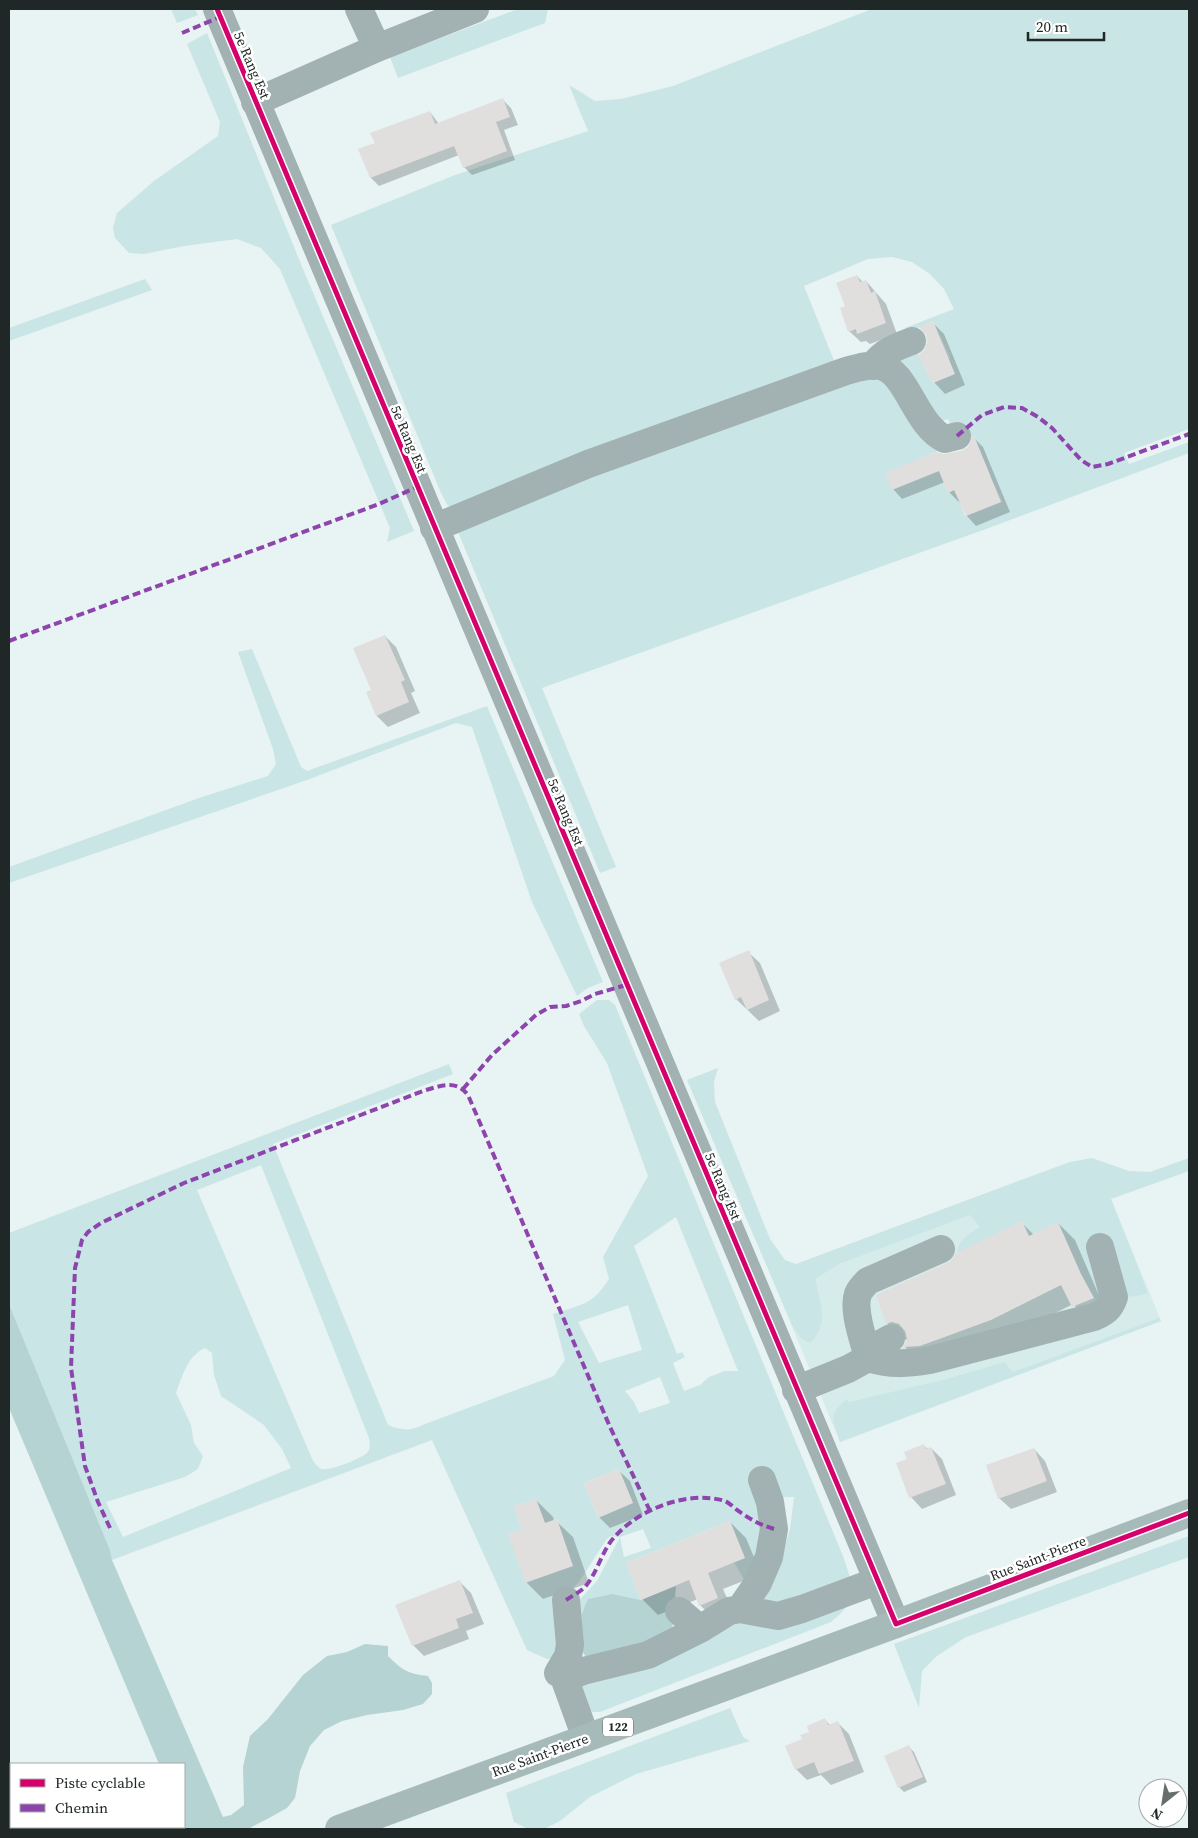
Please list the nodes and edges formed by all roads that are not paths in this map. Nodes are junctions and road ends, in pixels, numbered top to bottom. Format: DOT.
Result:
graph roads {
  1 [pos="217,9"];
  2 [pos="360,9"];
  3 [pos="475,9"];
  4 [pos="377,48"];
  5 [pos="255,102"];
  6 [pos="912,341"];
  7 [pos="873,366"];
  8 [pos="957,436"];
  9 [pos="434,528"];
  10 [pos="1100,1247"];
  11 [pos="941,1249"];
  12 [pos="891,1338"];
  13 [pos="868,1358"];
  14 [pos="796,1390"];
  15 [pos="762,1480"];
  16 [pos="1189,1512"];
  17 [pos="877,1581"];
  18 [pos="566,1600"];
  19 [pos="740,1609"];
  20 [pos="679,1611"];
  21 [pos="896,1624"];
  22 [pos="700,1629"];
  23 [pos="558,1672"];
  24 [pos="586,1738"];
  25 [pos="339,1829"];
  1 -- 5 [label="street, 5e Rang Est"];
  2 -- 4 [label="street"];
  3 -- 4 [label="street"];
  4 -- 5 [label="street"];
  5 -- 9 [label="street, 5e Rang Est"];
  6 -- 7 [label="street"];
  7 -- 8 [label="street"];
  7 -- 9 [label="street"];
  9 -- 14 [label="street, 5e Rang Est"];
  10 -- 13 [label="street"];
  11 -- 13 [label="street"];
  12 -- 13 [label="street"];
  13 -- 14 [label="street"];
  14 -- 17 [label="street, 5e Rang Est"];
  15 -- 19 [label="street"];
  16 -- 21 [label="main road, Rue Saint-Pierre / 122"];
  17 -- 19 [label="street"];
  17 -- 21 [label="street, 5e Rang Est"];
  18 -- 23 [label="street"];
  19 -- 22 [label="street"];
  20 -- 22 [label="street"];
  21 -- 24 [label="main road, Rue Saint-Pierre / 122"];
  22 -- 24 [label="street"];
  24 -- 25 [label="main road, Rue Saint-Pierre / 122"];
}
